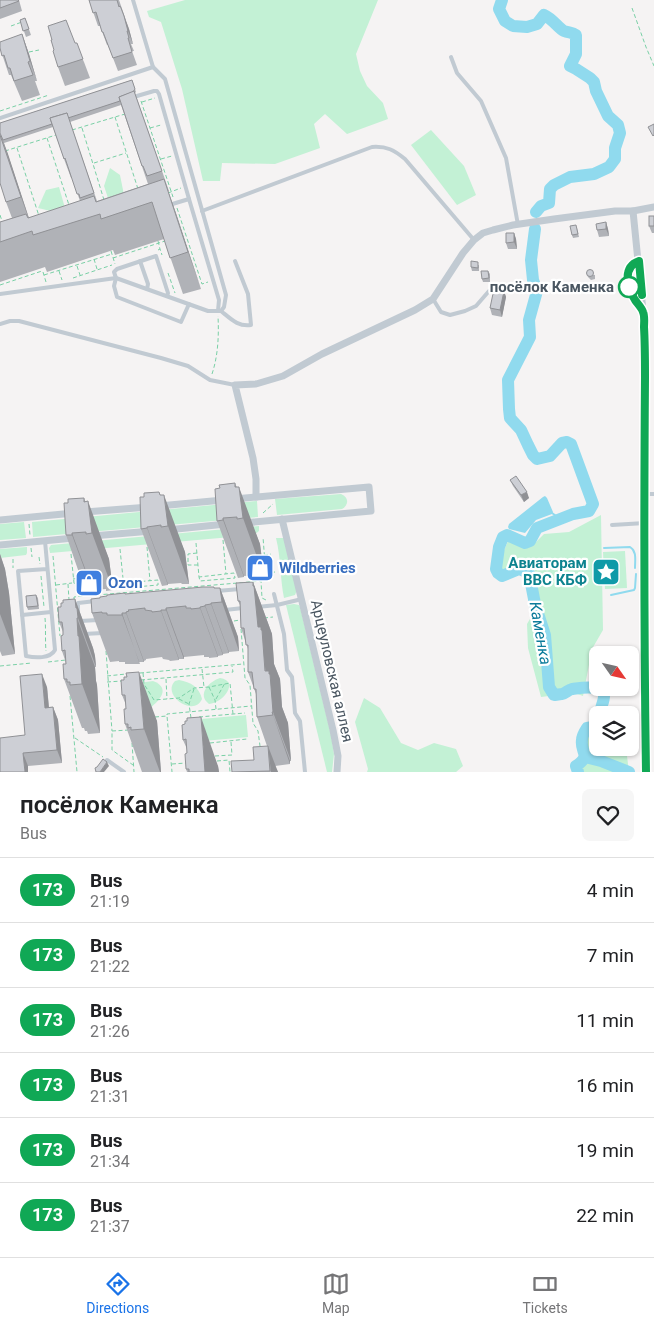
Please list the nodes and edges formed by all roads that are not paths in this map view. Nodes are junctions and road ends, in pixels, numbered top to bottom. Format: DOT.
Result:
graph roads {
  1 [pos="133,0"];
  2 [pos="451,57"];
  3 [pos="153,67"];
  4 [pos="138,96"];
  5 [pos="0,118"];
  6 [pos="189,199"];
  7 [pos="167,206"];
  8 [pos="654,207"];
  9 [pos="202,211"];
  10 [pos="633,211"];
  11 [pos="518,225"];
  12 [pos="474,240"];
  13 [pos="235,261"];
  14 [pos="639,261"];
  15 [pos="140,262"];
  16 [pos="116,278"];
  17 [pos="516,288"];
  18 [pos="147,289"];
  19 [pos="0,294"];
  20 [pos="167,296"];
  21 [pos="433,299"];
  22 [pos="188,304"];
  23 [pos="220,311"];
  24 [pos="643,311"];
  25 [pos="0,324"];
  26 [pos="235,385"];
  27 [pos="644,494"];
  28 [pos="654,494"];
  29 [pos="256,497"];
  30 [pos="82,504"];
  31 [pos="83,513"];
  32 [pos="282,519"];
  33 [pos="0,520"];
  34 [pos="645,523"];
  35 [pos="612,525"];
  36 [pos="45,541"];
  37 [pos="0,545"];
  38 [pos="47,569"];
  39 [pos="242,589"];
  40 [pos="204,592"];
  41 [pos="274,594"];
  42 [pos="256,599"];
  43 [pos="302,599"];
  44 [pos="99,601"];
  45 [pos="277,603"];
  46 [pos="257,607"];
  47 [pos="223,610"];
  48 [pos="51,612"];
  49 [pos="22,615"];
  50 [pos="103,620"];
  51 [pos="104,626"];
  52 [pos="75,635"];
  53 [pos="60,636"];
  54 [pos="53,637"];
  55 [pos="106,759"];
  56 [pos="124,772"];
  57 [pos="305,772"];
  58 [pos="337,772"];
  59 [pos="646,772"];
  1 -- 3 [label="lane"];
  2 -- 11 [label="lane"];
  3 -- 5 [label="lane"];
  3 -- 9 [label="lane"];
  4 -- 6 [label="lane"];
  6 -- 7 [label="lane"];
  6 -- 23 [label="lane"];
  8 -- 10 [label="street"];
  9 -- 12 [label="lane"];
  9 -- 23 [label="lane"];
  10 -- 11 [label="street"];
  10 -- 14 [label="street"];
  11 -- 12 [label="street"];
  12 -- 21 [label="street"];
  13 -- 23 [label="lane"];
  14 -- 24 [label="street"];
  14 -- 24 [label="lane"];
  15 -- 16 [label="lane"];
  15 -- 18 [label="lane"];
  15 -- 20 [label="lane"];
  16 -- 18 [label="lane"];
  16 -- 19 [label="lane"];
  16 -- 22 [label="lane"];
  17 -- 21 [label="lane"];
  18 -- 20 [label="lane"];
  20 -- 22 [label="lane"];
  21 -- 26 [label="street"];
  22 -- 23 [label="lane"];
  24 -- 27 [label="street"];
  25 -- 26 [label="lane"];
  26 -- 29 [label="street"];
  27 -- 28 [label="lane"];
  27 -- 34 [label="street"];
  29 -- 31 [label="street"];
  29 -- 32 [label="street"];
  30 -- 31 [label="lane"];
  31 -- 33 [label="street"];
  32 -- 36 [label="street"];
  32 -- 43 [label="street, Арцеуловская аллея"];
  34 -- 35 [label="lane"];
  34 -- 59 [label="street"];
  36 -- 37 [label="street"];
  36 -- 38 [label="lane"];
  38 -- 48 [label="lane"];
  38 -- 49 [label="lane"];
  39 -- 40 [label="lane"];
  41 -- 45 [label="lane"];
  42 -- 46 [label="lane"];
  43 -- 45 [label="lane"];
  43 -- 58 [label="street, Арцеуловская аллея"];
  44 -- 50 [label="lane"];
  45 -- 46 [label="lane"];
  45 -- 57 [label="lane"];
  46 -- 47 [label="lane"];
  48 -- 49 [label="lane"];
  48 -- 54 [label="lane"];
  49 -- 54 [label="lane"];
  51 -- 52 [label="lane"];
  53 -- 54 [label="lane"];
  55 -- 56 [label="lane"];
}
